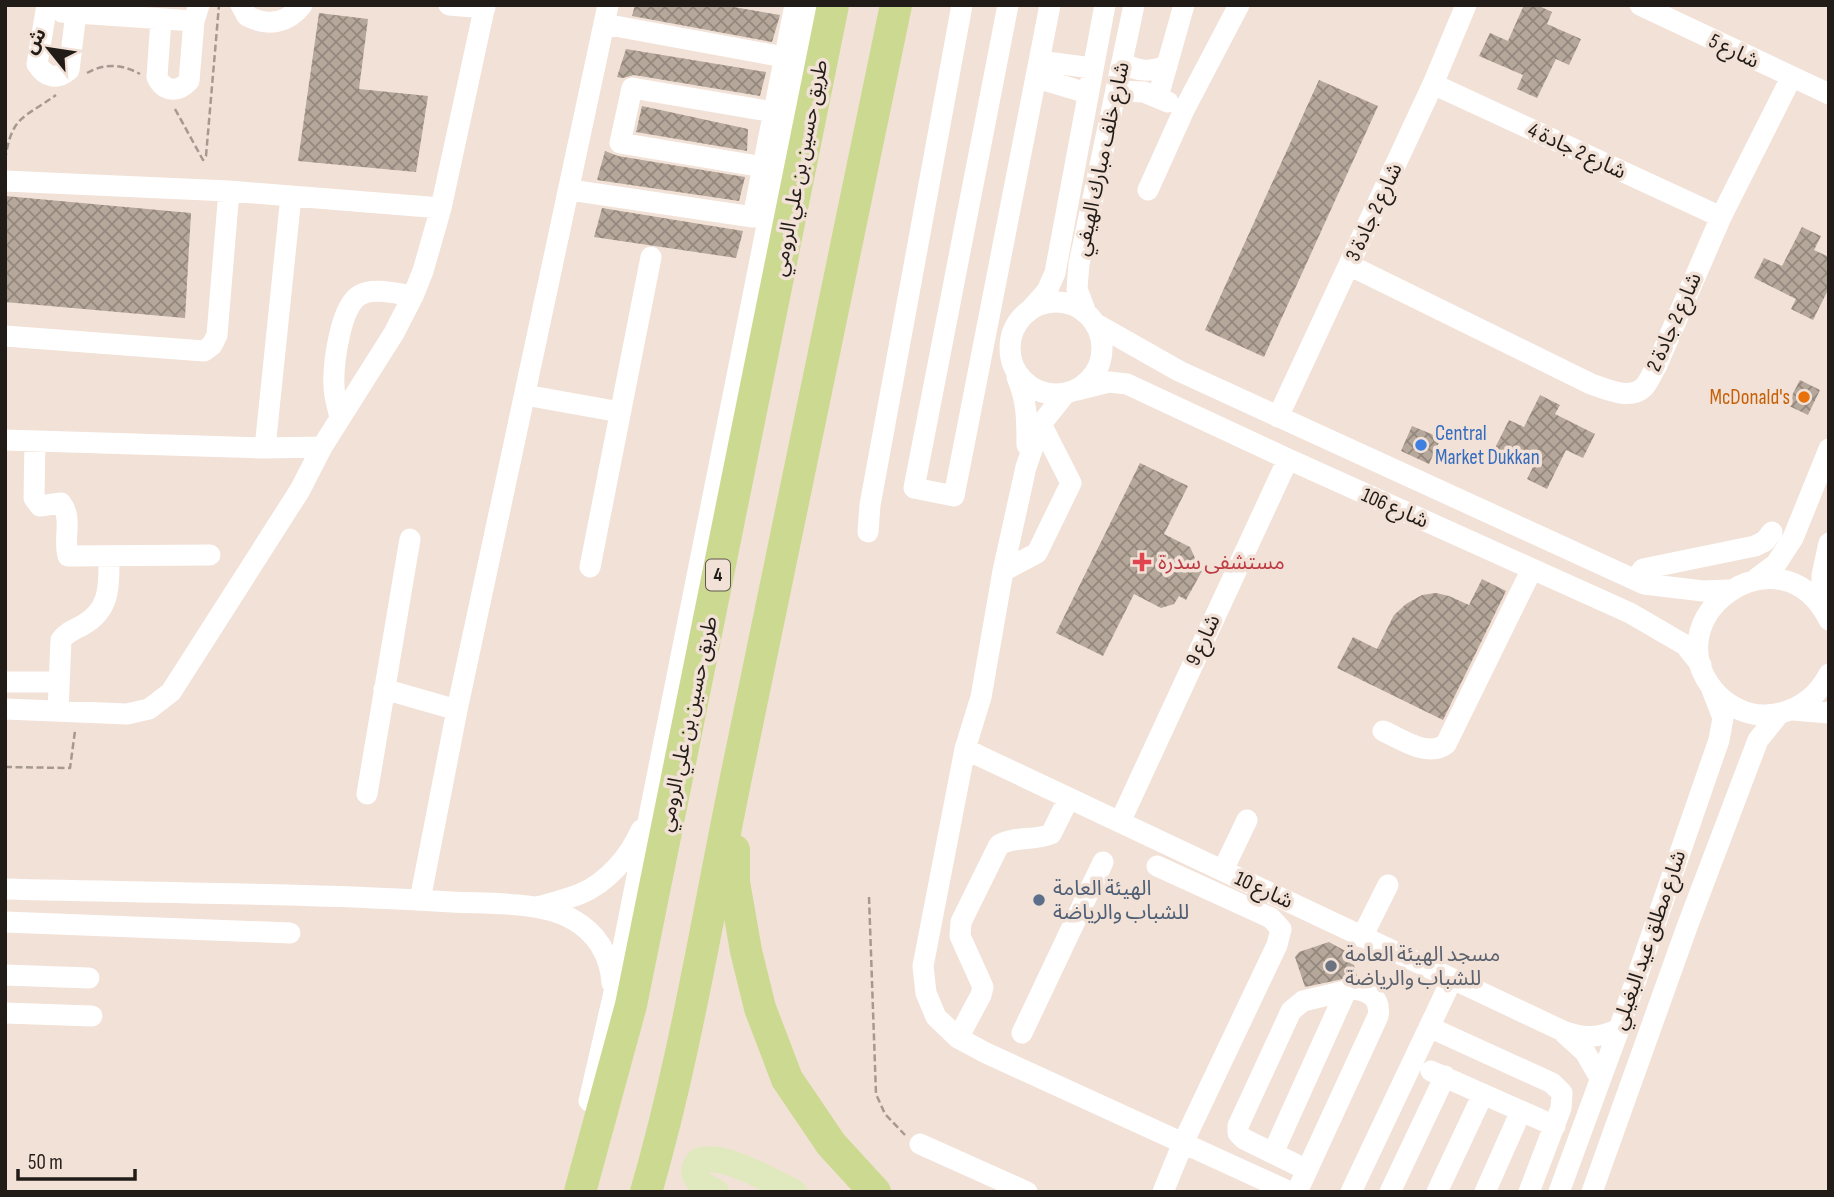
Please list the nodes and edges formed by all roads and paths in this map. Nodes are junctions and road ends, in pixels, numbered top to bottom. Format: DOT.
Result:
graph roads {
  1 [pos="219,5"];
  2 [pos="241,5"];
  3 [pos="302,5"];
  4 [pos="449,5"];
  5 [pos="833,5"];
  6 [pos="896,5"];
  7 [pos="962,5"];
  8 [pos="1008,5"];
  9 [pos="1050,5"];
  10 [pos="1105,5"];
  11 [pos="1134,5"];
  12 [pos="1184,5"];
  13 [pos="1193,5"];
  14 [pos="1238,5"];
  15 [pos="1466,5"];
  16 [pos="1640,5"];
  17 [pos="795,6"];
  18 [pos="485,7"];
  19 [pos="46,8"];
  20 [pos="76,13"];
  21 [pos="197,13"];
  22 [pos="606,15"];
  23 [pos="161,19"];
  24 [pos="1174,41"];
  25 [pos="784,57"];
  26 [pos="1122,63"];
  27 [pos="1167,66"];
  28 [pos="1092,68"];
  29 [pos="1038,69"];
  30 [pos="81,77"];
  31 [pos="1791,78"];
  32 [pos="1433,84"];
  33 [pos="164,87"];
  34 [pos="64,89"];
  35 [pos="1117,92"];
  36 [pos="1087,93"];
  37 [pos="1829,94"];
  38 [pos="1158,97"];
  39 [pos="1184,110"];
  40 [pos="774,113"];
  41 [pos="5,160"];
  42 [pos="763,167"];
  43 [pos="5,181"];
  44 [pos="570,190"];
  45 [pos="1149,190"];
  46 [pos="229,191"];
  47 [pos="291,196"];
  48 [pos="441,208"];
  49 [pos="1721,217"];
  50 [pos="651,257"];
  51 [pos="1349,265"];
  52 [pos="413,296"];
  53 [pos="1032,308"];
  54 [pos="1091,319"];
  55 [pos="1015,325"];
  56 [pos="5,336"];
  57 [pos="985,336"];
  58 [pos="1012,365"];
  59 [pos="1205,383"];
  60 [pos="1071,392"];
  61 [pos="525,395"];
  62 [pos="620,412"];
  63 [pos="1186,412"];
  64 [pos="1278,417"];
  65 [pos="340,418"];
  66 [pos="1041,424"];
  67 [pos="5,440"];
  68 [pos="35,441"];
  69 [pos="322,447"];
  70 [pos="265,448"];
  71 [pos="1829,449"];
  72 [pos="1288,459"];
  73 [pos="1026,467"];
  74 [pos="868,532"];
  75 [pos="1772,532"];
  76 [pos="410,539"];
  77 [pos="1829,543"];
  78 [pos="210,555"];
  79 [pos="109,557"];
  80 [pos="590,567"];
  81 [pos="1532,569"];
  82 [pos="1003,571"];
  83 [pos="1756,579"];
  84 [pos="1634,580"];
  85 [pos="1728,590"];
  86 [pos="1825,613"];
  87 [pos="1701,665"];
  88 [pos="1829,674"];
  89 [pos="5,682"];
  90 [pos="59,682"];
  91 [pos="1711,687"];
  92 [pos="384,689"];
  93 [pos="5,709"];
  94 [pos="457,709"];
  95 [pos="58,711"];
  96 [pos="1786,712"];
  97 [pos="95,713"];
  98 [pos="1829,713"];
  99 [pos="1383,731"];
  100 [pos="965,749"];
  101 [pos="5,767"];
  102 [pos="734,788"];
  103 [pos="367,794"];
  104 [pos="1069,798"];
  105 [pos="650,808"];
  106 [pos="1247,820"];
  107 [pos="1120,822"];
  108 [pos="1102,862"];
  109 [pos="1157,866"];
  110 [pos="1223,870"];
  111 [pos="1388,885"];
  112 [pos="5,889"];
  113 [pos="869,897"];
  114 [pos="420,900"];
  115 [pos="538,907"];
  116 [pos="5,922"];
  117 [pos="289,933"];
  118 [pos="1362,937"];
  119 [pos="5,975"];
  120 [pos="89,978"];
  121 [pos="1452,979"];
  122 [pos="1346,991"];
  123 [pos="613,997"];
  124 [pos="5,1013"];
  125 [pos="92,1016"];
  126 [pos="1429,1027"];
  127 [pos="1619,1029"];
  128 [pos="1563,1031"];
  129 [pos="958,1038"];
  130 [pos="1009,1063"];
  131 [pos="1600,1078"];
  132 [pos="1483,1094"];
  133 [pos="1521,1111"];
  134 [pos="1555,1126"];
  135 [pos="1183,1143"];
  136 [pos="920,1144"];
  137 [pos="1273,1153"];
  138 [pos="1307,1170"];
  139 [pos="565,1192"];
  140 [pos="580,1192"];
  141 [pos="646,1192"];
  142 [pos="716,1192"];
  143 [pos="794,1192"];
  144 [pos="875,1192"];
  145 [pos="1027,1192"];
  146 [pos="1163,1192"];
  147 [pos="1290,1192"];
  148 [pos="1297,1192"];
  149 [pos="1352,1192"];
  150 [pos="1390,1192"];
  151 [pos="1437,1192"];
  152 [pos="1485,1192"];
  153 [pos="1530,1192"];
  154 [pos="1559,1192"];
  155 [pos="1592,1192"];
  1 -- 33 [label="path"];
  2 -- 3 [label="street"];
  4 -- 18 [label="street"];
  5 -- 140 [label="highway, طريق حسين بن علي الرومي / 4"];
  6 -- 102 [label="highway"];
  7 -- 74 [label="street"];
  8 -- 57 [label="street"];
  9 -- 29 [label="street"];
  10 -- 28 [label="street, شارع خلف مبارك الهيفي"];
  11 -- 26 [label="street, شارع خلف مبارك الهيفي"];
  12 -- 24 [label="street"];
  13 -- 24 [label="street"];
  14 -- 39 [label="street"];
  15 -- 32 [label="street, شارع 2 جادة 3"];
  16 -- 31 [label="street, شارع 5"];
  17 -- 25 [label="street"];
  17 -- 105 [label="street"];
  18 -- 48 [label="street"];
  19 -- 20 [label="street"];
  19 -- 20 [label="street"];
  20 -- 23 [label="street"];
  21 -- 23 [label="street"];
  21 -- 33 [label="street"];
  22 -- 25 [label="street"];
  22 -- 44 [label="street"];
  23 -- 33 [label="street"];
  24 -- 27 [label="street"];
  25 -- 40 [label="street"];
  26 -- 27 [label="street"];
  26 -- 35 [label="street, شارع خلف مبارك الهيفي"];
  27 -- 38 [label="street"];
  28 -- 29 [label="street"];
  28 -- 36 [label="street, شارع خلف مبارك الهيفي"];
  29 -- 36 [label="street"];
  29 -- 57 [label="street"];
  30 -- 33 [label="path"];
  31 -- 37 [label="street, شارع 5"];
  31 -- 49 [label="street, شارع 2 جادة 2"];
  32 -- 49 [label="street, شارع 2 جادة 4"];
  32 -- 51 [label="street, شارع 2 جادة 3"];
  34 -- 41 [label="path"];
  35 -- 38 [label="street"];
  35 -- 54 [label="street, شارع خلف مبارك الهيفي"];
  36 -- 53 [label="street, شارع خلف مبارك الهيفي"];
  38 -- 39 [label="street"];
  39 -- 45 [label="street"];
  40 -- 42 [label="street"];
  40 -- 42 [label="street"];
  42 -- 44 [label="street"];
  43 -- 46 [label="street"];
  44 -- 61 [label="street"];
  46 -- 47 [label="street"];
  46 -- 56 [label="street"];
  47 -- 48 [label="street"];
  47 -- 70 [label="street"];
  48 -- 52 [label="street"];
  49 -- 51 [label="street, شارع 2 جادة 2"];
  50 -- 62 [label="street"];
  51 -- 64 [label="street, شارع 2 جادة 3"];
  52 -- 65 [label="street"];
  52 -- 65 [label="street"];
  53 -- 54 [label="street"];
  53 -- 55 [label="street"];
  54 -- 59 [label="street, شارع 106"];
  54 -- 60 [label="street"];
  55 -- 57 [label="street"];
  55 -- 58 [label="street"];
  57 -- 58 [label="street"];
  58 -- 60 [label="street"];
  58 -- 73 [label="street"];
  59 -- 63 [label="street"];
  59 -- 64 [label="street, شارع 106"];
  60 -- 63 [label="street, شارع 106"];
  60 -- 66 [label="street"];
  61 -- 62 [label="street"];
  61 -- 94 [label="street"];
  62 -- 80 [label="street"];
  63 -- 72 [label="street, شارع 106"];
  64 -- 84 [label="street, شارع 106"];
  65 -- 69 [label="street"];
  66 -- 73 [label="street"];
  66 -- 82 [label="street"];
  67 -- 68 [label="street"];
  68 -- 70 [label="street"];
  68 -- 79 [label="street"];
  69 -- 70 [label="street"];
  69 -- 97 [label="street"];
  71 -- 83 [label="street"];
  72 -- 81 [label="street, شارع 106"];
  72 -- 107 [label="street, شارع 9"];
  73 -- 82 [label="street"];
  75 -- 84 [label="street"];
  76 -- 92 [label="street"];
  77 -- 86 [label="street"];
  78 -- 79 [label="street"];
  79 -- 90 [label="street"];
  81 -- 87 [label="street, شارع 106"];
  81 -- 99 [label="street"];
  82 -- 100 [label="street"];
  83 -- 85 [label="street"];
  83 -- 86 [label="street"];
  84 -- 85 [label="street, شارع 106"];
  85 -- 87 [label="street"];
  87 -- 91 [label="street, شارع مطلق عيد البغيلي"];
  88 -- 96 [label="street, شارع مطلق عيد البغيلي"];
  89 -- 90 [label="street"];
  90 -- 95 [label="street"];
  91 -- 96 [label="street"];
  91 -- 127 [label="street, شارع مطلق عيد البغيلي"];
  92 -- 94 [label="street"];
  92 -- 103 [label="street"];
  93 -- 95 [label="street"];
  94 -- 114 [label="street"];
  95 -- 97 [label="street"];
  96 -- 98 [label="street"];
  96 -- 155 [label="street, شارع مطلق عيد البغيلي"];
  97 -- 101 [label="path"];
  100 -- 104 [label="street, شارع 10"];
  100 -- 129 [label="street"];
  102 -- 141 [label="highway"];
  102 -- 144 [label="highway"];
  104 -- 107 [label="street, شارع 10"];
  104 -- 129 [label="street"];
  105 -- 115 [label="street"];
  105 -- 123 [label="street"];
  106 -- 110 [label="street"];
  107 -- 110 [label="street, شارع 10"];
  108 -- 130 [label="street"];
  109 -- 135 [label="street"];
  110 -- 118 [label="street, شارع 10"];
  111 -- 118 [label="street"];
  112 -- 114 [label="street"];
  113 -- 136 [label="path"];
  114 -- 115 [label="street"];
  115 -- 123 [label="street"];
  116 -- 117 [label="street"];
  118 -- 121 [label="street, شارع 10"];
  119 -- 120 [label="street"];
  121 -- 126 [label="street"];
  121 -- 128 [label="street, شارع 10"];
  122 -- 137 [label="street"];
  122 -- 137 [label="street"];
  122 -- 138 [label="street"];
  123 -- 139 [label="street"];
  124 -- 125 [label="street"];
  126 -- 134 [label="street"];
  126 -- 149 [label="street"];
  127 -- 128 [label="street, شارع 10"];
  127 -- 131 [label="street, شارع مطلق عيد البغيلي"];
  128 -- 131 [label="street, شارع 10"];
  129 -- 130 [label="street"];
  130 -- 135 [label="street"];
  131 -- 154 [label="street, شارع مطلق عيد البغيلي"];
  132 -- 133 [label="street"];
  132 -- 150 [label="street"];
  132 -- 151 [label="street"];
  133 -- 134 [label="street"];
  133 -- 152 [label="street"];
  134 -- 153 [label="street"];
  135 -- 146 [label="street"];
  135 -- 147 [label="street"];
  136 -- 145 [label="street"];
  137 -- 138 [label="street"];
  138 -- 148 [label="street"];
  142 -- 143 [label="main road"];
}
